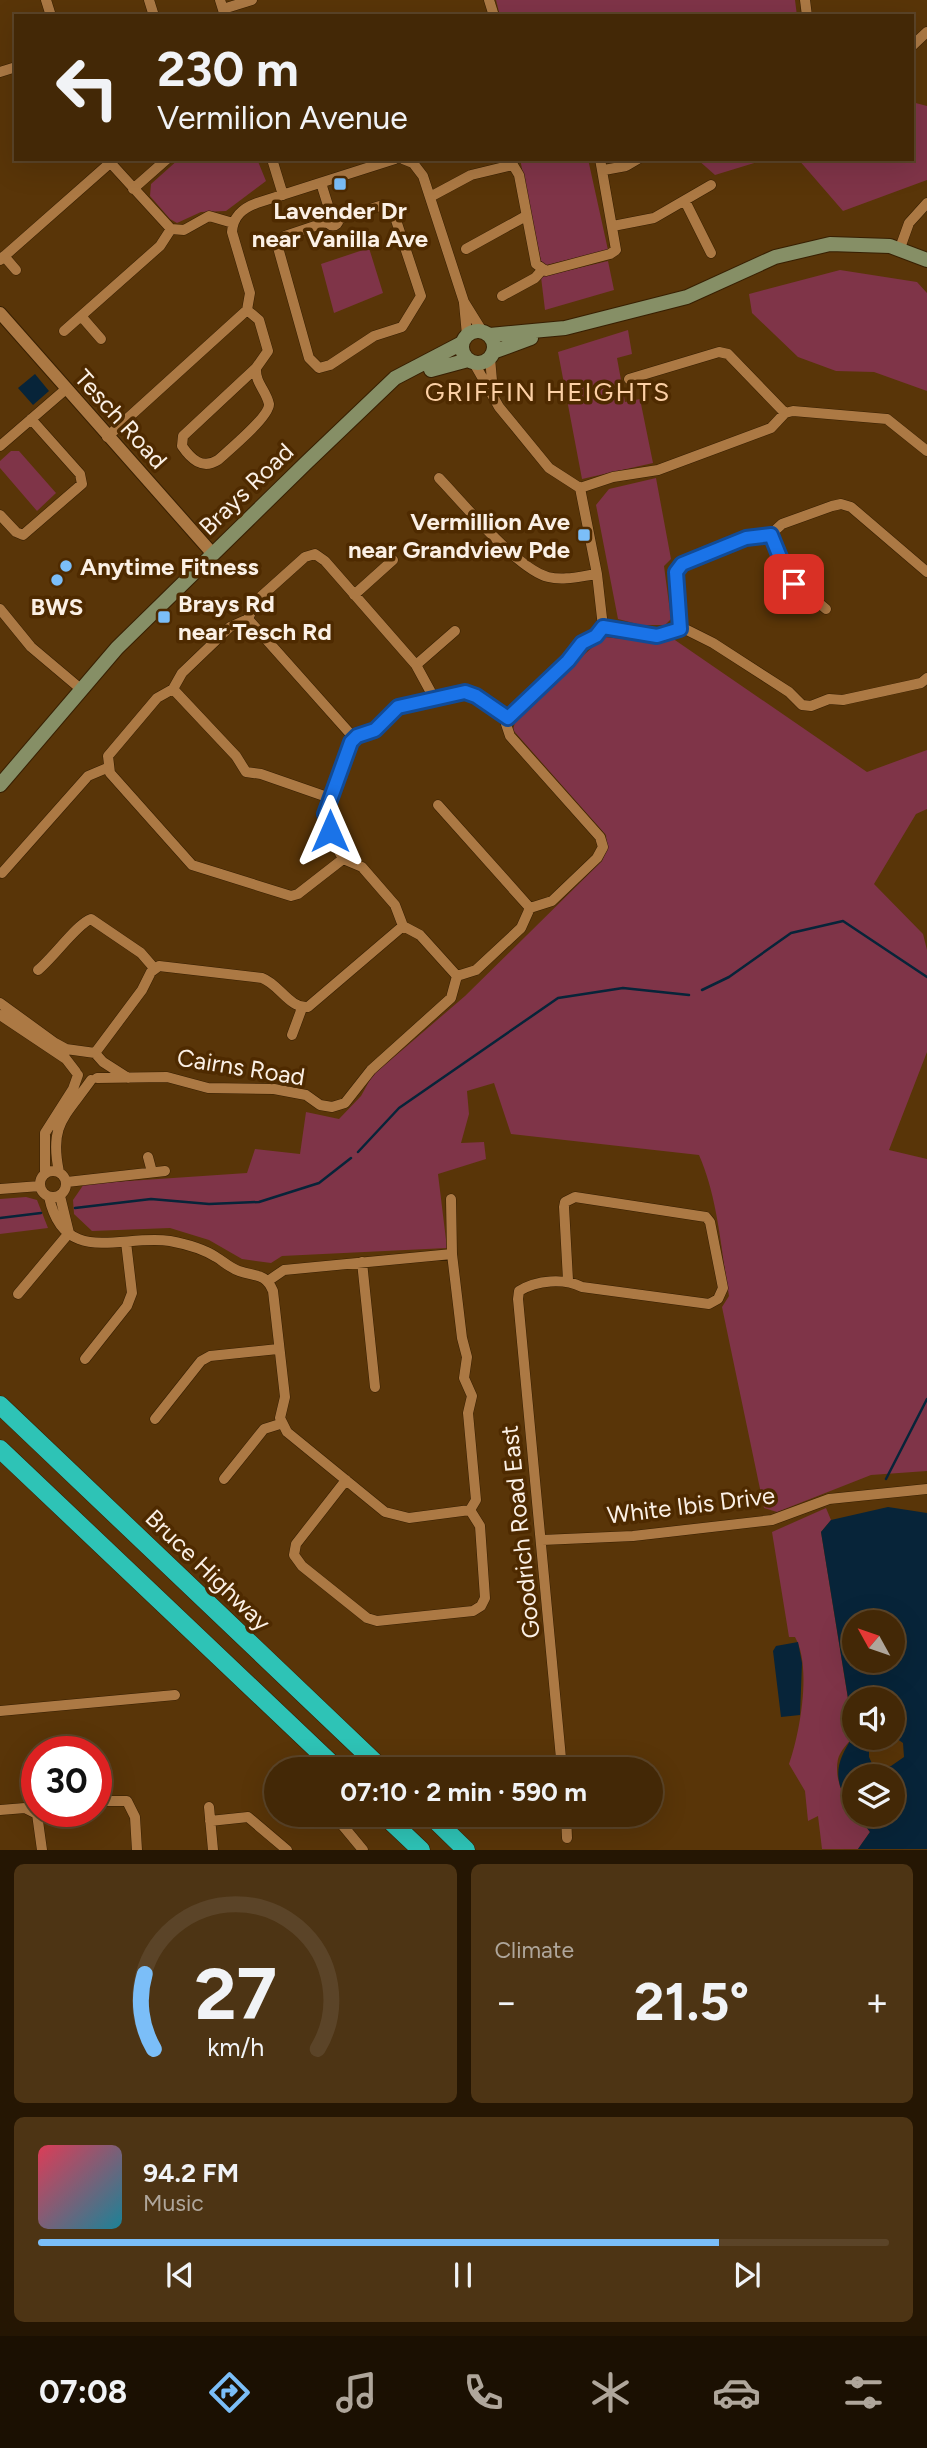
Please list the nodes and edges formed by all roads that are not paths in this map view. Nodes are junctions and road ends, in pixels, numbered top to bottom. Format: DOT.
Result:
graph roads {
  1 [pos="252,0"];
  2 [pos="223,8"];
  3 [pos="927,32"];
  4 [pos="914,44"];
  5 [pos="109,161"];
  6 [pos="165,161"];
  7 [pos="273,161"];
  8 [pos="383,161"];
  9 [pos="411,161"];
  10 [pos="634,161"];
  11 [pos="366,164"];
  12 [pos="602,164"];
  13 [pos="321,183"];
  14 [pos="711,185"];
  15 [pos="133,189"];
  16 [pos="283,195"];
  17 [pos="430,197"];
  18 [pos="685,201"];
  19 [pos="927,203"];
  20 [pos="526,216"];
  21 [pos="332,218"];
  22 [pos="233,223"];
  23 [pos="613,226"];
  24 [pos="171,229"];
  25 [pos="900,248"];
  26 [pos="466,249"];
  27 [pos="711,253"];
  28 [pos="2,258"];
  29 [pos="927,260"];
  30 [pos="16,270"];
  31 [pos="542,270"];
  32 [pos="502,296"];
  33 [pos="464,302"];
  34 [pos="247,310"];
  35 [pos="0,313"];
  36 [pos="81,316"];
  37 [pos="565,328"];
  38 [pos="64,331"];
  39 [pos="486,333"];
  40 [pos="101,339"];
  41 [pos="465,339"];
  42 [pos="492,355"];
  43 [pos="471,361"];
  44 [pos="257,368"];
  45 [pos="629,379"];
  46 [pos="242,380"];
  47 [pos="257,381"];
  48 [pos="388,387"];
  49 [pos="66,389"];
  50 [pos="493,392"];
  51 [pos="785,413"];
  52 [pos="31,419"];
  53 [pos="107,437"];
  54 [pos="0,446"];
  55 [pos="927,451"];
  56 [pos="439,478"];
  57 [pos="580,488"];
  58 [pos="0,515"];
  59 [pos="771,535"];
  60 [pos="212,553"];
  61 [pos="393,560"];
  62 [pos="927,572"];
  63 [pos="597,574"];
  64 [pos="354,595"];
  65 [pos="826,608"];
  66 [pos="0,609"];
  67 [pos="248,619"];
  68 [pos="603,627"];
  69 [pos="680,629"];
  70 [pos="455,631"];
  71 [pos="416,665"];
  72 [pos="927,678"];
  73 [pos="173,689"];
  74 [pos="82,690"];
  75 [pos="434,698"];
  76 [pos="508,718"];
  77 [pos="354,738"];
  78 [pos="107,768"];
  79 [pos="0,785"];
  80 [pos="330,798"];
  81 [pos="438,805"];
  82 [pos="342,859"];
  83 [pos="2,873"];
  84 [pos="530,908"];
  85 [pos="403,926"];
  86 [pos="154,968"];
  87 [pos="38,970"];
  88 [pos="457,976"];
  89 [pos="0,1003"];
  90 [pos="302,1008"];
  91 [pos="0,1015"];
  92 [pos="292,1035"];
  93 [pos="90,1053"];
  94 [pos="103,1062"];
  95 [pos="77,1074"];
  96 [pos="128,1078"];
  97 [pos="94,1079"];
  98 [pos="148,1157"];
  99 [pos="165,1171"];
  100 [pos="58,1172"];
  101 [pos="152,1172"];
  102 [pos="45,1174"];
  103 [pos="67,1182"];
  104 [pos="40,1186"];
  105 [pos="0,1189"];
  106 [pos="55,1196"];
  107 [pos="451,1199"];
  108 [pos="69,1233"];
  109 [pos="127,1242"];
  110 [pos="452,1254"];
  111 [pos="362,1262"];
  112 [pos="568,1280"];
  113 [pos="268,1281"];
  114 [pos="18,1294"];
  115 [pos="278,1349"];
  116 [pos="85,1359"];
  117 [pos="375,1387"];
  118 [pos="0,1405"];
  119 [pos="155,1419"];
  120 [pos="280,1424"];
  121 [pos="0,1449"];
  122 [pos="224,1479"];
  123 [pos="346,1480"];
  124 [pos="927,1489"];
  125 [pos="470,1510"];
  126 [pos="542,1540"];
  127 [pos="176,1695"];
  128 [pos="0,1711"];
  129 [pos="324,1757"];
  130 [pos="369,1757"];
  131 [pos="561,1757"];
  132 [pos="112,1800"];
  133 [pos="209,1807"];
  134 [pos="21,1808"];
  135 [pos="0,1810"];
  136 [pos="210,1821"];
  137 [pos="40,1827"];
  138 [pos="344,1827"];
  139 [pos="397,1827"];
  140 [pos="442,1827"];
  141 [pos="567,1827"];
  142 [pos="567,1838"];
  143 [pos="42,1850"];
  144 [pos="137,1850"];
  145 [pos="213,1850"];
  146 [pos="286,1850"];
  147 [pos="363,1850"];
  148 [pos="421,1850"];
  149 [pos="466,1850"];
  1 -- 2 [label="street"];
  3 -- 4 [label="street"];
  5 -- 15 [label="street"];
  5 -- 28 [label="street"];
  6 -- 15 [label="street"];
  7 -- 16 [label="street"];
  8 -- 11 [label="street"];
  9 -- 17 [label="street"];
  10 -- 12 [label="street"];
  11 -- 13 [label="street"];
  12 -- 23 [label="street"];
  13 -- 16 [label="street"];
  13 -- 21 [label="street"];
  14 -- 18 [label="street"];
  15 -- 24 [label="street"];
  16 -- 22 [label="street"];
  17 -- 20 [label="street"];
  17 -- 33 [label="street"];
  18 -- 23 [label="street"];
  18 -- 27 [label="street"];
  19 -- 25 [label="street"];
  20 -- 26 [label="street"];
  20 -- 31 [label="street"];
  21 -- 21 [label="street"];
  22 -- 24 [label="street"];
  22 -- 34 [label="street"];
  23 -- 31 [label="street"];
  24 -- 36 [label="street"];
  25 -- 29 [label="main road"];
  25 -- 37 [label="main road"];
  28 -- 30 [label="street"];
  31 -- 32 [label="street"];
  33 -- 39 [label="street"];
  33 -- 41 [label="street"];
  34 -- 44 [label="street"];
  34 -- 53 [label="street"];
  35 -- 49 [label="street, Tesch Road"];
  36 -- 38 [label="street"];
  36 -- 40 [label="street"];
  37 -- 39 [label="main road"];
  37 -- 42 [label="main road"];
  39 -- 41 [label="main road, Brays Road"];
  39 -- 42 [label="main road"];
  41 -- 43 [label="main road"];
  41 -- 48 [label="main road, Brays Road"];
  42 -- 43 [label="main road, Brays Road"];
  42 -- 50 [label="street"];
  43 -- 48 [label="main road, Brays Road"];
  43 -- 50 [label="street"];
  44 -- 46 [label="street"];
  44 -- 47 [label="street"];
  45 -- 51 [label="street"];
  46 -- 47 [label="street"];
  46 -- 47 [label="street"];
  48 -- 60 [label="main road, Brays Road"];
  49 -- 52 [label="street"];
  49 -- 53 [label="street, Tesch Road"];
  50 -- 57 [label="street"];
  51 -- 55 [label="street"];
  51 -- 57 [label="street"];
  52 -- 54 [label="street"];
  52 -- 58 [label="street"];
  53 -- 60 [label="street, Tesch Road"];
  56 -- 63 [label="street"];
  57 -- 63 [label="street"];
  59 -- 62 [label="street"];
  59 -- 65 [label="street"];
  59 -- 69 [label="street"];
  60 -- 74 [label="main road, Brays Road"];
  61 -- 64 [label="street"];
  63 -- 68 [label="street"];
  64 -- 67 [label="street"];
  64 -- 71 [label="street"];
  66 -- 74 [label="street"];
  67 -- 73 [label="street"];
  67 -- 77 [label="street"];
  68 -- 69 [label="street"];
  68 -- 76 [label="street"];
  69 -- 72 [label="street"];
  70 -- 71 [label="street"];
  71 -- 75 [label="street"];
  73 -- 78 [label="street"];
  73 -- 80 [label="street"];
  74 -- 79 [label="main road, Brays Road"];
  75 -- 76 [label="street"];
  75 -- 77 [label="street"];
  76 -- 84 [label="street"];
  77 -- 80 [label="street"];
  78 -- 82 [label="street"];
  78 -- 83 [label="street"];
  80 -- 82 [label="street"];
  81 -- 84 [label="street"];
  82 -- 85 [label="street"];
  84 -- 88 [label="street"];
  85 -- 88 [label="street"];
  85 -- 90 [label="street"];
  86 -- 87 [label="street"];
  86 -- 90 [label="street"];
  86 -- 93 [label="street"];
  88 -- 96 [label="street, Cairns Road"];
  89 -- 93 [label="street"];
  90 -- 92 [label="street"];
  91 -- 95 [label="street"];
  93 -- 94 [label="street"];
  93 -- 95 [label="street"];
  94 -- 96 [label="street"];
  94 -- 97 [label="street"];
  95 -- 97 [label="street"];
  95 -- 102 [label="street"];
  96 -- 97 [label="street, Cairns Road"];
  97 -- 100 [label="street"];
  98 -- 101 [label="street"];
  99 -- 101 [label="street"];
  100 -- 102 [label="street"];
  100 -- 103 [label="street"];
  101 -- 103 [label="street"];
  102 -- 104 [label="street"];
  103 -- 106 [label="street"];
  104 -- 105 [label="street"];
  104 -- 106 [label="street"];
  106 -- 108 [label="street"];
  107 -- 110 [label="street"];
  108 -- 109 [label="street"];
  108 -- 114 [label="street"];
  109 -- 113 [label="street"];
  109 -- 116 [label="street"];
  110 -- 111 [label="street"];
  110 -- 125 [label="street"];
  111 -- 113 [label="street"];
  111 -- 117 [label="street"];
  112 -- 112 [label="street"];
  112 -- 126 [label="street, Goodrich Road East"];
  113 -- 115 [label="street"];
  115 -- 119 [label="street"];
  115 -- 120 [label="street"];
  118 -- 130 [label="highway, Bruce Highway"];
  120 -- 122 [label="street"];
  120 -- 123 [label="street"];
  121 -- 129 [label="highway"];
  123 -- 125 [label="street"];
  123 -- 125 [label="street"];
  124 -- 126 [label="street, White Ibis Drive"];
  126 -- 131 [label="street, Goodrich Road East"];
  127 -- 128 [label="street"];
  132 -- 144 [label="street"];
  133 -- 136 [label="street"];
  134 -- 135 [label="street"];
  136 -- 145 [label="street"];
  136 -- 146 [label="street"];
  137 -- 143 [label="street"];
  138 -- 147 [label="street"];
  139 -- 148 [label="highway"];
  140 -- 149 [label="highway"];
  141 -- 142 [label="street"];
}
